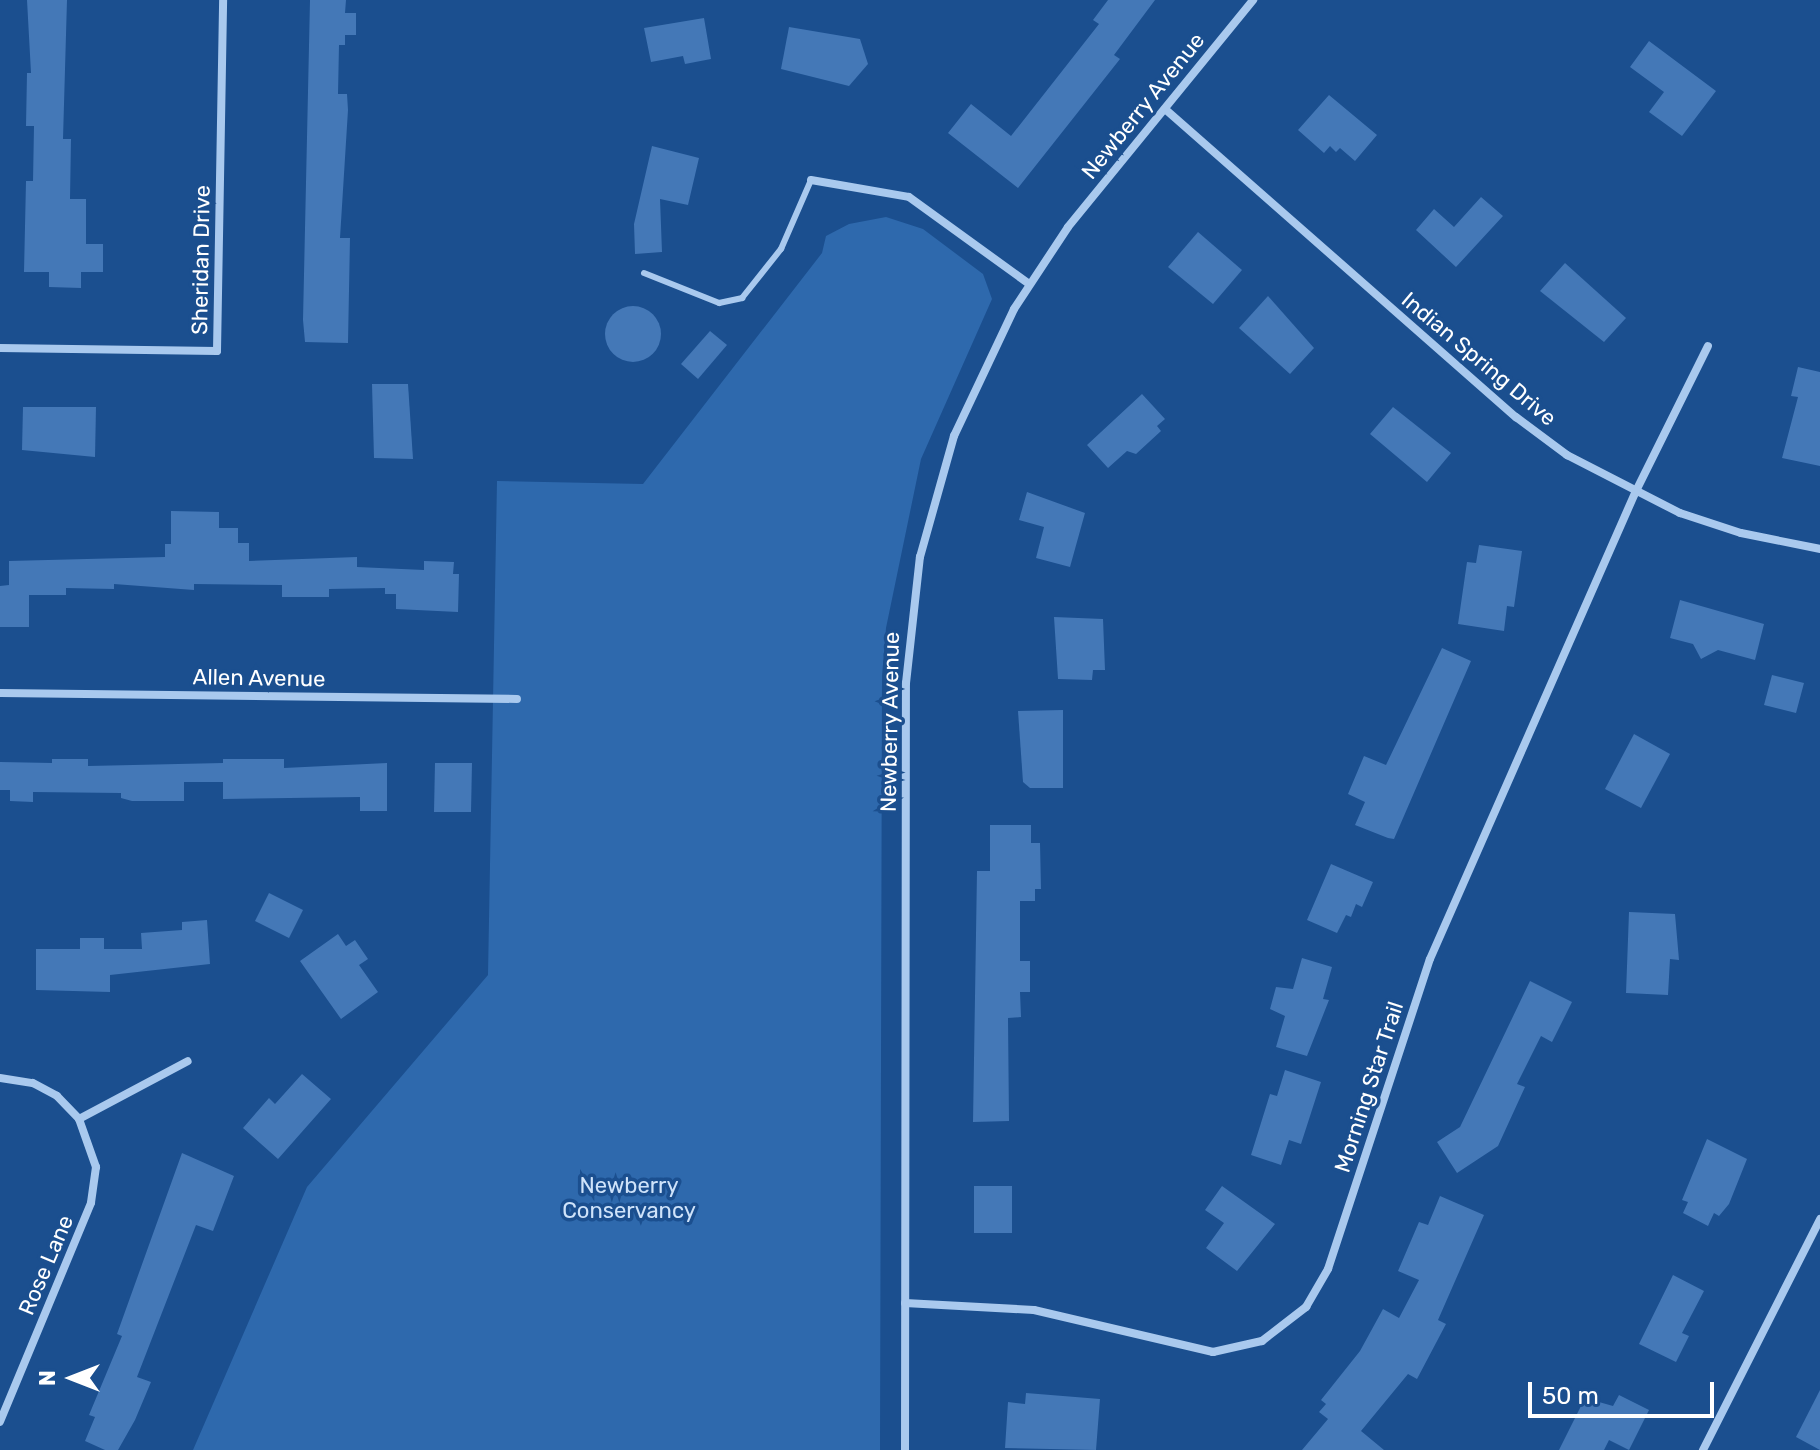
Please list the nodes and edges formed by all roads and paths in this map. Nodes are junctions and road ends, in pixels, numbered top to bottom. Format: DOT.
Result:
graph roads {
  1 [pos="223,0"];
  2 [pos="1253,0"];
  3 [pos="1165,109"];
  4 [pos="811,180"];
  5 [pos="644,273"];
  6 [pos="1029,284"];
  7 [pos="1708,346"];
  8 [pos="0,348"];
  9 [pos="1635,493"];
  10 [pos="1820,549"];
  11 [pos="0,693"];
  12 [pos="517,699"];
  13 [pos="188,1061"];
  14 [pos="0,1078"];
  15 [pos="79,1119"];
  16 [pos="1820,1219"];
  17 [pos="905,1303"];
  18 [pos="0,1422"];
  19 [pos="905,1450"];
  20 [pos="1703,1450"];
  1 -- 8 [label="street, Sheridan Drive"];
  2 -- 3 [label="street, Newberry Avenue"];
  3 -- 6 [label="street, Newberry Avenue"];
  3 -- 9 [label="street, Indian Spring Drive"];
  4 -- 5 [label="lane"];
  4 -- 6 [label="street"];
  6 -- 17 [label="street, Newberry Avenue"];
  7 -- 9 [label="street, Morning Star Trail"];
  9 -- 10 [label="street, Indian Spring Drive"];
  9 -- 17 [label="street, Morning Star Trail"];
  11 -- 12 [label="street, Allen Avenue"];
  13 -- 15 [label="street"];
  14 -- 15 [label="street"];
  15 -- 18 [label="street, Rose Lane"];
  16 -- 20 [label="street"];
  17 -- 19 [label="street, Newberry Avenue"];
}
